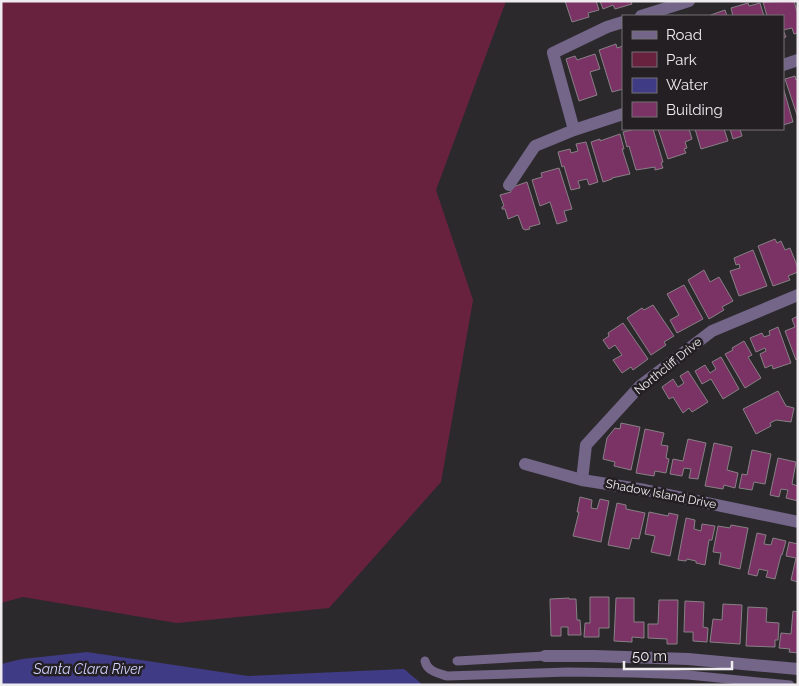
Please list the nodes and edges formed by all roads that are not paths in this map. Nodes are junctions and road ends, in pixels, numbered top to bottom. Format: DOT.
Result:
graph roads {
  1 [pos="689,1"];
  2 [pos="644,15"];
  3 [pos="622,22"];
  4 [pos="798,60"];
  5 [pos="784,65"];
  6 [pos="622,114"];
  7 [pos="574,130"];
  8 [pos="509,185"];
  9 [pos="798,295"];
  10 [pos="525,464"];
  11 [pos="582,480"];
  12 [pos="798,522"];
  13 [pos="545,656"];
  14 [pos="425,661"];
  15 [pos="457,662"];
  16 [pos="798,670"];
  17 [pos="790,685"];
  1 -- 2 [label="street"];
  3 -- 7 [label="street"];
  4 -- 5 [label="street"];
  6 -- 7 [label="street"];
  7 -- 8 [label="street"];
  9 -- 11 [label="street, Northcliff Drive"];
  10 -- 11 [label="street, Shadow Island Drive"];
  11 -- 12 [label="street, Shadow Island Drive"];
  13 -- 15 [label="lane"];
  13 -- 16 [label="street"];
  14 -- 17 [label="lane"];
}
